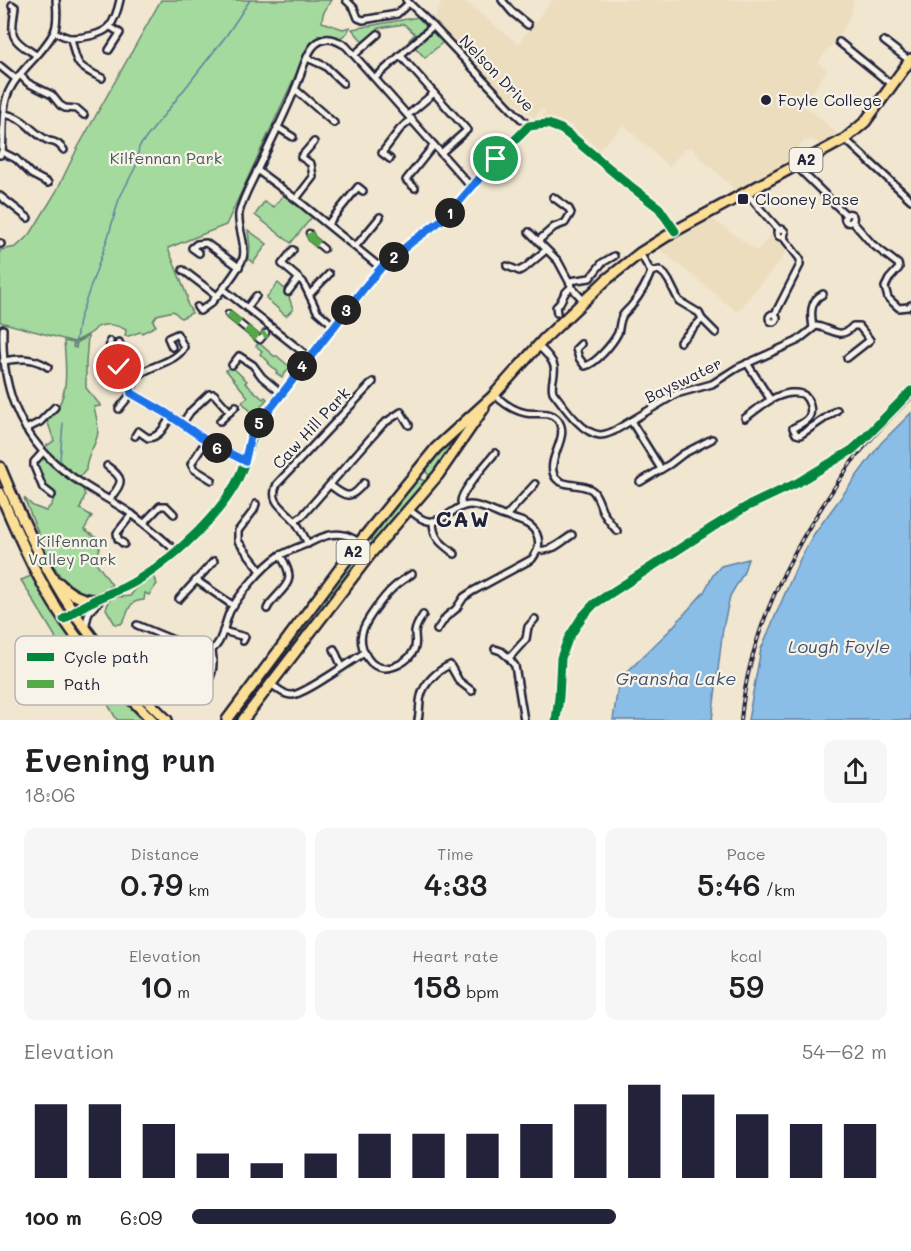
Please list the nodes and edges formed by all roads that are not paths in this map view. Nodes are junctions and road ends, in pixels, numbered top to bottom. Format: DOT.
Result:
graph roads {
  1 [pos="56,0"];
  2 [pos="120,0"];
  3 [pos="346,0"];
  4 [pos="501,0"];
  5 [pos="407,1"];
  6 [pos="12,5"];
  7 [pos="528,25"];
  8 [pos="109,26"];
  9 [pos="433,26"];
  10 [pos="54,32"];
  11 [pos="378,34"];
  12 [pos="71,38"];
  13 [pos="884,40"];
  14 [pos="839,42"];
  15 [pos="109,50"];
  16 [pos="36,55"];
  17 [pos="354,55"];
  18 [pos="400,55"];
  19 [pos="308,58"];
  20 [pos="910,60"];
  21 [pos="0,66"];
  22 [pos="18,77"];
  23 [pos="102,78"];
  24 [pos="375,78"];
  25 [pos="343,83"];
  26 [pos="892,85"];
  27 [pos="295,89"];
  28 [pos="434,93"];
  29 [pos="4,114"];
  30 [pos="84,115"];
  31 [pos="410,117"];
  32 [pos="334,123"];
  33 [pos="277,126"];
  34 [pos="2,128"];
  35 [pos="527,129"];
  36 [pos="293,137"];
  37 [pos="845,139"];
  38 [pos="314,142"];
  39 [pos="434,145"];
  40 [pos="64,150"];
  41 [pos="441,153"];
  42 [pos="1,154"];
  43 [pos="390,159"];
  44 [pos="796,165"];
  45 [pos="257,170"];
  46 [pos="48,183"];
  47 [pos="415,188"];
  48 [pos="472,188"];
  49 [pos="363,191"];
  50 [pos="747,193"];
  51 [pos="0,196"];
  52 [pos="553,197"];
  53 [pos="296,199"];
  54 [pos="911,200"];
  55 [pos="380,217"];
  56 [pos="28,218"];
  57 [pos="327,224"];
  58 [pos="675,231"];
  59 [pos="529,232"];
  60 [pos="309,233"];
  61 [pos="538,241"];
  62 [pos="356,246"];
  63 [pos="324,249"];
  64 [pos="293,250"];
  65 [pos="546,250"];
  66 [pos="199,253"];
  67 [pos="640,254"];
  68 [pos="614,256"];
  69 [pos="507,266"];
  70 [pos="239,267"];
  71 [pos="381,268"];
  72 [pos="183,270"];
  73 [pos="651,272"];
  74 [pos="329,274"];
  75 [pos="298,279"];
  76 [pos="571,284"];
  77 [pos="223,289"];
  78 [pos="288,291"];
  79 [pos="310,294"];
  80 [pos="823,294"];
  81 [pos="217,296"];
  82 [pos="256,296"];
  83 [pos="584,301"];
  84 [pos="911,305"];
  85 [pos="197,307"];
  86 [pos="248,308"];
  87 [pos="557,313"];
  88 [pos="228,314"];
  89 [pos="775,314"];
  90 [pos="702,319"];
  91 [pos="334,326"];
  92 [pos="813,328"];
  93 [pos="3,329"];
  94 [pos="266,333"];
  95 [pos="716,333"];
  96 [pos="110,341"];
  97 [pos="119,342"];
  98 [pos="680,342"];
  99 [pos="1,344"];
  100 [pos="581,344"];
  101 [pos="538,346"];
  102 [pos="172,347"];
  103 [pos="309,357"];
  104 [pos="847,358"];
  105 [pos="3,361"];
  106 [pos="117,361"];
  107 [pos="747,363"];
  108 [pos="232,365"];
  109 [pos="48,368"];
  110 [pos="120,371"];
  111 [pos="108,374"];
  112 [pos="373,382"];
  113 [pos="133,383"];
  114 [pos="131,393"];
  115 [pos="281,393"];
  116 [pos="493,395"];
  117 [pos="770,399"];
  118 [pos="236,406"];
  119 [pos="55,407"];
  120 [pos="119,409"];
  121 [pos="837,410"];
  122 [pos="230,412"];
  123 [pos="171,416"];
  124 [pos="744,418"];
  125 [pos="220,421"];
  126 [pos="631,421"];
  127 [pos="182,424"];
  128 [pos="409,424"];
  129 [pos="26,429"];
  130 [pos="135,436"];
  131 [pos="712,439"];
  132 [pos="206,441"];
  133 [pos="43,452"];
  134 [pos="495,453"];
  135 [pos="245,461"];
  136 [pos="107,466"];
  137 [pos="0,467"];
  138 [pos="661,469"];
  139 [pos="212,480"];
  140 [pos="640,482"];
  141 [pos="364,483"];
  142 [pos="534,484"];
  143 [pos="330,485"];
  144 [pos="0,493"];
  145 [pos="52,495"];
  146 [pos="110,499"];
  147 [pos="256,504"];
  148 [pos="462,506"];
  149 [pos="408,509"];
  150 [pos="132,514"];
  151 [pos="174,514"];
  152 [pos="506,516"];
  153 [pos="433,521"];
  154 [pos="295,522"];
  155 [pos="144,523"];
  156 [pos="617,531"];
  157 [pos="572,535"];
  158 [pos="359,543"];
  159 [pos="124,544"];
  160 [pos="308,544"];
  161 [pos="539,550"];
  162 [pos="176,551"];
  163 [pos="372,552"];
  164 [pos="455,554"];
  165 [pos="280,555"];
  166 [pos="214,561"];
  167 [pos="261,571"];
  168 [pos="412,573"];
  169 [pos="53,577"];
  170 [pos="196,580"];
  171 [pos="99,598"];
  172 [pos="179,599"];
  173 [pos="234,606"];
  174 [pos="267,609"];
  175 [pos="75,612"];
  176 [pos="423,615"];
  177 [pos="64,619"];
  178 [pos="535,619"];
  179 [pos="137,625"];
  180 [pos="85,627"];
  181 [pos="437,630"];
  182 [pos="223,631"];
  183 [pos="76,636"];
  184 [pos="93,636"];
  185 [pos="163,636"];
  186 [pos="243,642"];
  187 [pos="334,649"];
  188 [pos="495,649"];
  189 [pos="213,650"];
  190 [pos="364,653"];
  191 [pos="509,658"];
  192 [pos="342,667"];
  193 [pos="271,684"];
  194 [pos="472,691"];
  195 [pos="137,705"];
  196 [pos="151,705"];
  197 [pos="152,720"];
  198 [pos="167,720"];
  199 [pos="227,720"];
  200 [pos="243,720"];
  201 [pos="418,720"];
  202 [pos="524,720"];
  1 -- 10 [label="street"];
  2 -- 8 [label="street"];
  3 -- 5 [label="street"];
  4 -- 7 [label="street"];
  5 -- 9 [label="street, Nelson Drive"];
  6 -- 16 [label="street"];
  8 -- 12 [label="street"];
  8 -- 15 [label="street"];
  9 -- 18 [label="street"];
  9 -- 35 [label="street, Nelson Drive"];
  10 -- 12 [label="street"];
  10 -- 16 [label="street"];
  11 -- 17 [label="street"];
  12 -- 23 [label="street"];
  13 -- 20 [label="street"];
  14 -- 26 [label="street"];
  16 -- 22 [label="street"];
  17 -- 19 [label="street"];
  17 -- 24 [label="street"];
  18 -- 24 [label="street"];
  18 -- 28 [label="street"];
  19 -- 25 [label="street"];
  19 -- 27 [label="street"];
  20 -- 26 [label="highway, A2"];
  21 -- 22 [label="street"];
  22 -- 29 [label="street"];
  22 -- 30 [label="street"];
  24 -- 31 [label="street"];
  26 -- 37 [label="highway, A2"];
  27 -- 32 [label="street"];
  27 -- 33 [label="street"];
  28 -- 31 [label="street"];
  28 -- 41 [label="street"];
  29 -- 34 [label="street"];
  29 -- 40 [label="street"];
  31 -- 39 [label="street"];
  31 -- 43 [label="street"];
  33 -- 36 [label="street"];
  33 -- 45 [label="street"];
  34 -- 42 [label="street"];
  35 -- 48 [label="street"];
  35 -- 58 [label="street"];
  37 -- 44 [label="highway, A2"];
  37 -- 54 [label="street"];
  38 -- 53 [label="street"];
  39 -- 41 [label="street"];
  39 -- 47 [label="street"];
  41 -- 48 [label="street"];
  42 -- 46 [label="street"];
  44 -- 50 [label="highway, A2"];
  44 -- 84 [label="street"];
  45 -- 53 [label="street"];
  45 -- 70 [label="street"];
  48 -- 71 [label="street"];
  49 -- 57 [label="street"];
  50 -- 58 [label="highway, A2"];
  50 -- 89 [label="street"];
  51 -- 56 [label="street"];
  52 -- 61 [label="street"];
  53 -- 57 [label="street"];
  55 -- 62 [label="street"];
  57 -- 62 [label="street"];
  58 -- 67 [label="highway, A2"];
  59 -- 61 [label="street"];
  60 -- 63 [label="street"];
  61 -- 65 [label="street"];
  62 -- 71 [label="street"];
  64 -- 75 [label="street"];
  65 -- 69 [label="street"];
  65 -- 76 [label="street"];
  66 -- 70 [label="street"];
  67 -- 73 [label="street"];
  67 -- 83 [label="highway, A2"];
  68 -- 76 [label="street"];
  70 -- 77 [label="street"];
  71 -- 91 [label="street"];
  72 -- 81 [label="street"];
  73 -- 90 [label="street"];
  73 -- 100 [label="street"];
  74 -- 79 [label="street"];
  75 -- 78 [label="street"];
  75 -- 79 [label="street"];
  76 -- 83 [label="street"];
  76 -- 87 [label="street"];
  77 -- 81 [label="street"];
  77 -- 86 [label="street"];
  79 -- 91 [label="street"];
  80 -- 92 [label="street"];
  81 -- 85 [label="street"];
  82 -- 86 [label="street"];
  83 -- 101 [label="highway, A2"];
  86 -- 103 [label="street"];
  88 -- 94 [label="street"];
  90 -- 95 [label="street"];
  90 -- 98 [label="street"];
  91 -- 103 [label="street"];
  92 -- 104 [label="street"];
  92 -- 107 [label="street, Bayswater"];
  93 -- 99 [label="street"];
  96 -- 106 [label="street"];
  97 -- 106 [label="street"];
  99 -- 105 [label="street"];
  101 -- 116 [label="highway, A2"];
  101 -- 126 [label="street, Bayswater"];
  102 -- 113 [label="street"];
  103 -- 115 [label="street"];
  105 -- 109 [label="street"];
  105 -- 129 [label="street"];
  106 -- 110 [label="street"];
  107 -- 117 [label="street, Bayswater"];
  107 -- 126 [label="street, Bayswater"];
  108 -- 115 [label="street"];
  110 -- 111 [label="street"];
  110 -- 113 [label="street"];
  112 -- 154 [label="street, Caw Hill Park"];
  113 -- 114 [label="street"];
  114 -- 120 [label="street"];
  114 -- 123 [label="street"];
  115 -- 135 [label="street"];
  116 -- 149 [label="highway, A2"];
  116 -- 156 [label="street"];
  116 -- 158 [label="highway, A2"];
  117 -- 121 [label="street"];
  117 -- 124 [label="street"];
  118 -- 122 [label="street"];
  119 -- 129 [label="street"];
  122 -- 125 [label="street"];
  122 -- 127 [label="street"];
  123 -- 127 [label="street"];
  123 -- 130 [label="street"];
  126 -- 138 [label="street, Bayswater"];
  127 -- 132 [label="street"];
  128 -- 143 [label="street"];
  129 -- 133 [label="street"];
  131 -- 138 [label="street"];
  132 -- 135 [label="street"];
  132 -- 139 [label="street"];
  133 -- 145 [label="street"];
  133 -- 146 [label="street"];
  134 -- 148 [label="street"];
  135 -- 162 [label="street"];
  136 -- 146 [label="street"];
  137 -- 169 [label="highway"];
  138 -- 140 [label="street"];
  141 -- 143 [label="street"];
  142 -- 152 [label="street"];
  143 -- 154 [label="street"];
  144 -- 177 [label="highway"];
  146 -- 150 [label="street"];
  147 -- 167 [label="street"];
  148 -- 152 [label="street"];
  148 -- 153 [label="street"];
  149 -- 153 [label="street"];
  149 -- 163 [label="highway, A2"];
  150 -- 155 [label="street"];
  150 -- 159 [label="street"];
  151 -- 155 [label="street"];
  152 -- 161 [label="street"];
  153 -- 164 [label="street"];
  154 -- 160 [label="street, Caw Hill Park"];
  155 -- 162 [label="street"];
  157 -- 161 [label="street"];
  158 -- 160 [label="street"];
  158 -- 163 [label="street"];
  158 -- 199 [label="highway, A2"];
  160 -- 165 [label="street"];
  161 -- 181 [label="street"];
  162 -- 171 [label="street"];
  163 -- 193 [label="highway, A2"];
  165 -- 167 [label="street"];
  165 -- 174 [label="street"];
  166 -- 170 [label="street"];
  167 -- 173 [label="street"];
  168 -- 190 [label="street"];
  169 -- 171 [label="highway"];
  169 -- 175 [label="highway"];
  170 -- 172 [label="street"];
  170 -- 173 [label="street"];
  171 -- 175 [label="street"];
  171 -- 180 [label="street"];
  173 -- 182 [label="street"];
  175 -- 177 [label="street"];
  175 -- 180 [label="highway"];
  176 -- 190 [label="street"];
  177 -- 183 [label="highway"];
  178 -- 191 [label="street"];
  179 -- 185 [label="street"];
  180 -- 184 [label="highway"];
  182 -- 186 [label="street"];
  182 -- 189 [label="street"];
  187 -- 192 [label="street"];
  188 -- 191 [label="street"];
  190 -- 192 [label="street"];
  191 -- 202 [label="street"];
  192 -- 193 [label="street"];
  193 -- 200 [label="highway, A2"];
  194 -- 201 [label="street"];
  195 -- 197 [label="highway"];
  196 -- 198 [label="highway"];
}
